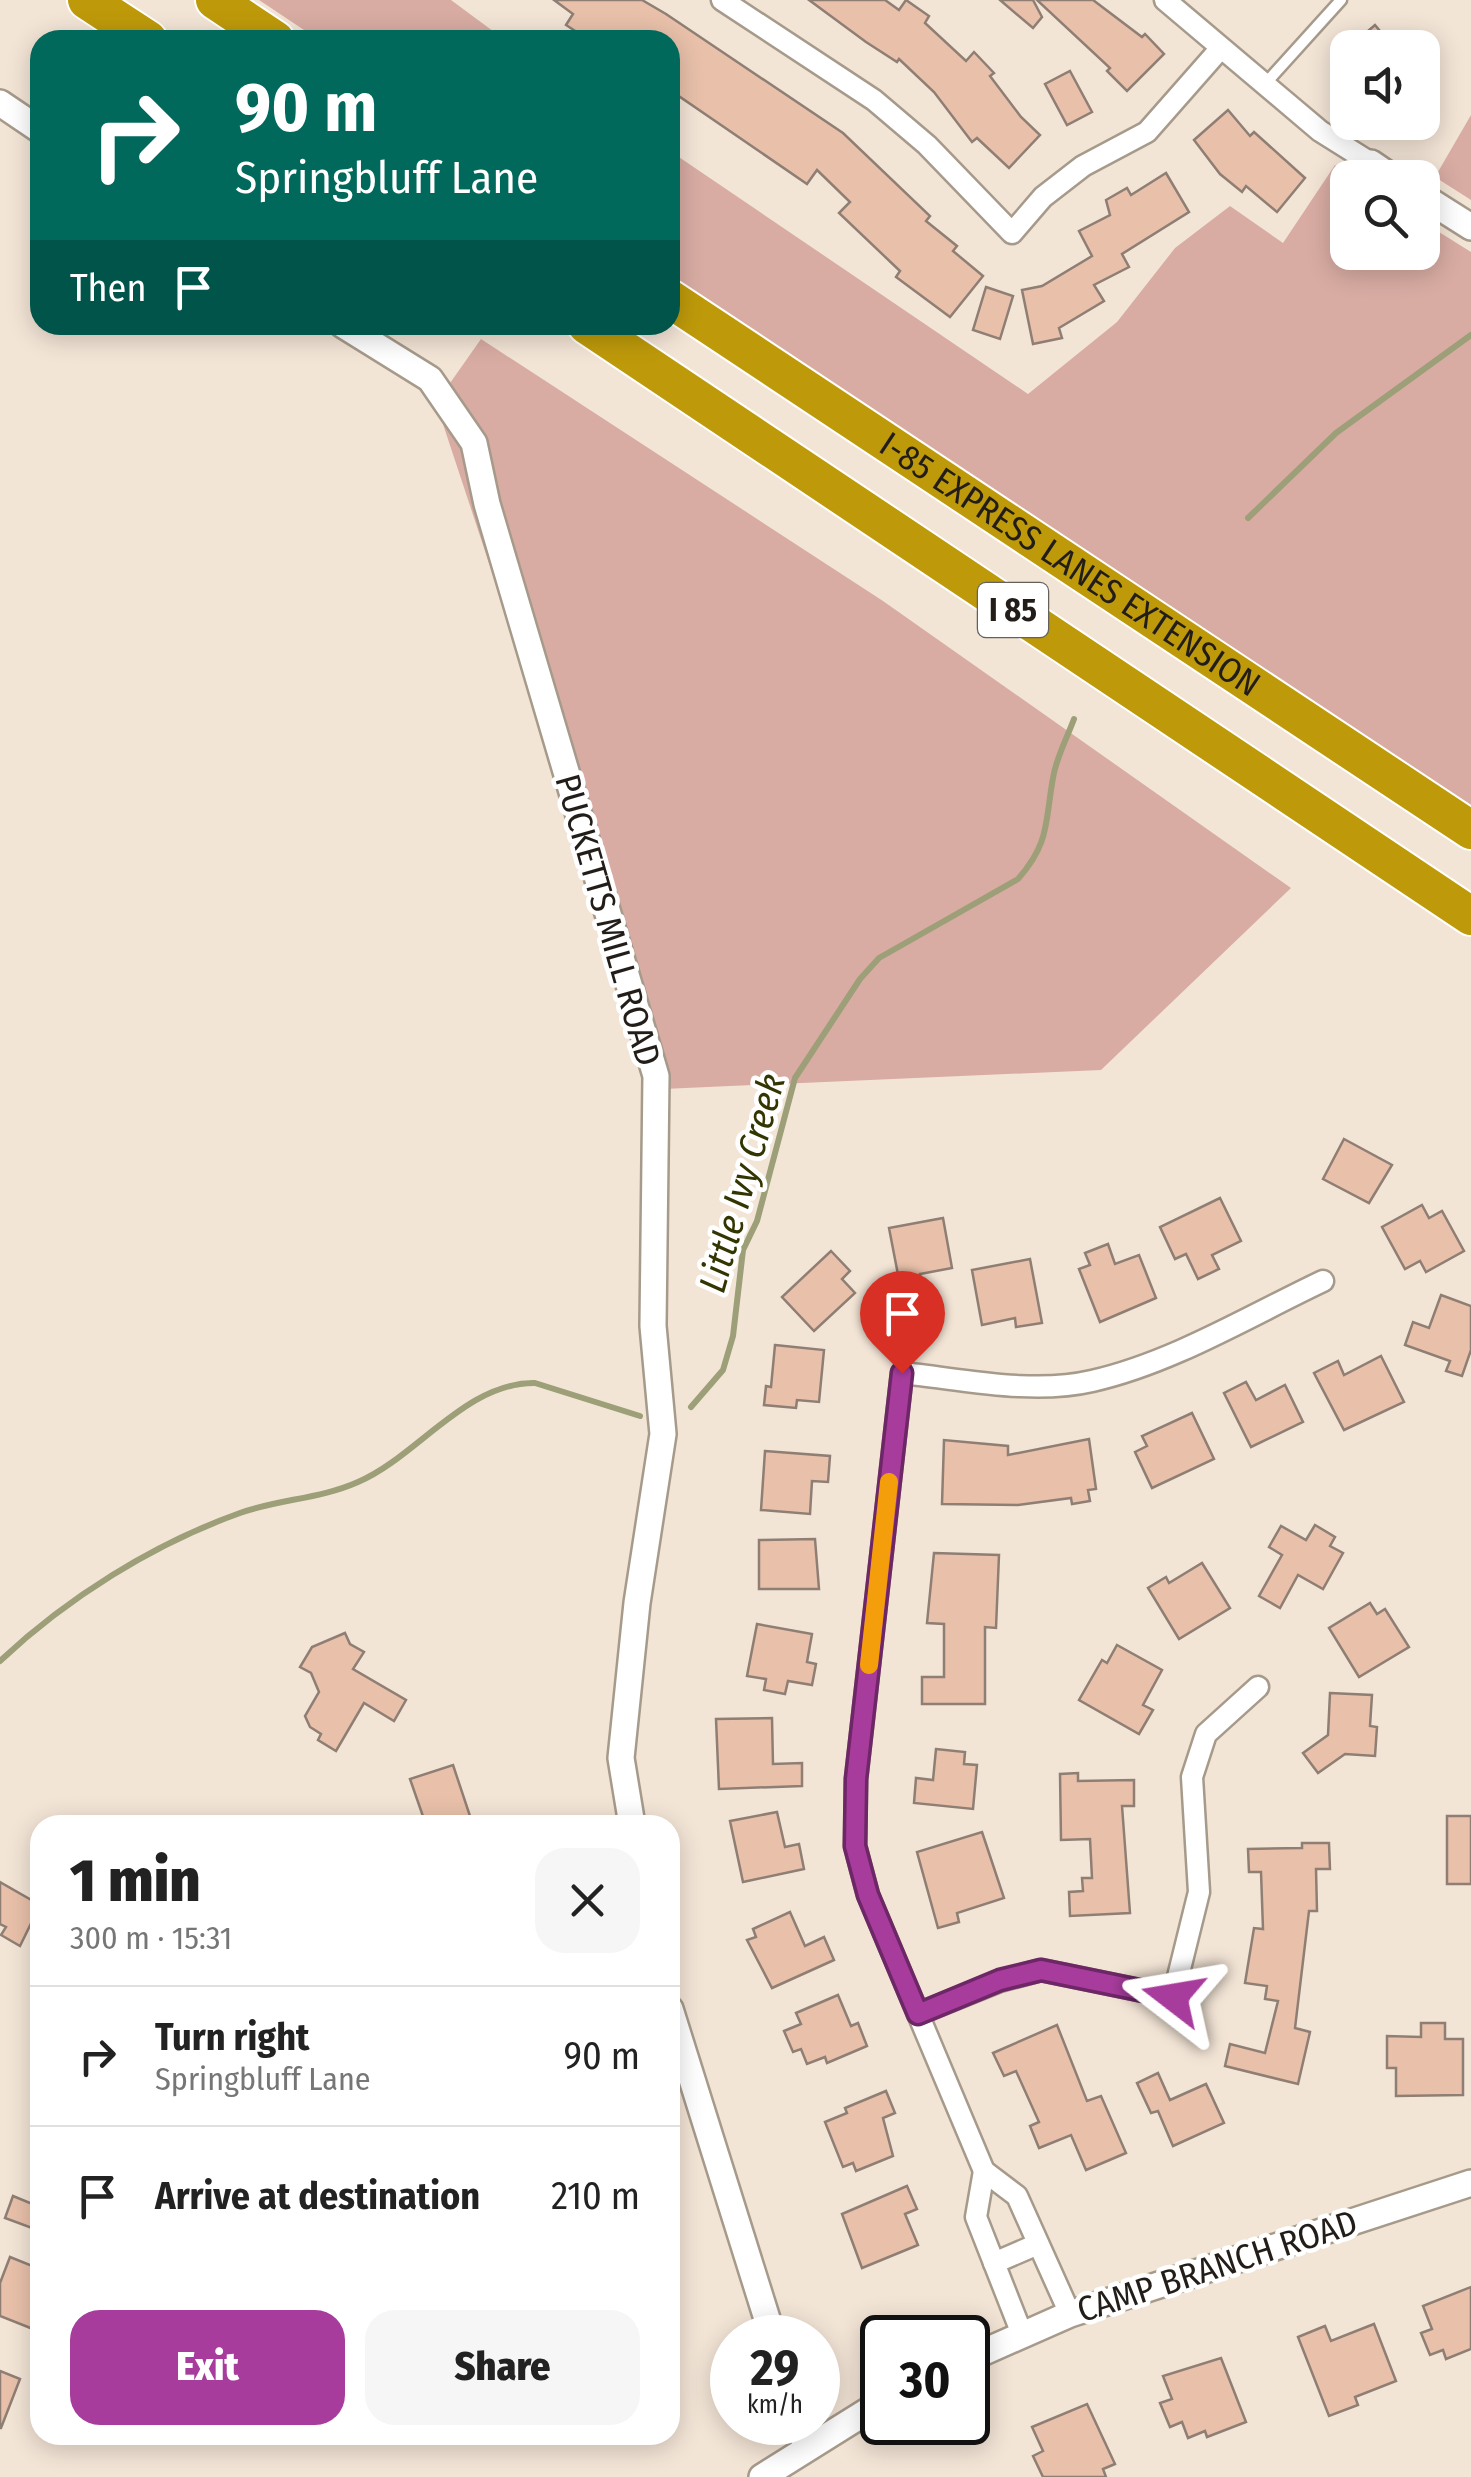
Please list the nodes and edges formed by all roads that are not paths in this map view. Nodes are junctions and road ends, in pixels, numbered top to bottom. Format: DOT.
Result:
graph roads {
  1 [pos="87,0"];
  2 [pos="214,0"];
  3 [pos="722,0"];
  4 [pos="1165,0"];
  5 [pos="1341,0"];
  6 [pos="133,30"];
  7 [pos="260,30"];
  8 [pos="1220,49"];
  9 [pos="1264,85"];
  10 [pos="0,103"];
  11 [pos="30,123"];
  12 [pos="1366,160"];
  13 [pos="1440,207"];
  14 [pos="1471,227"];
  15 [pos="680,306"];
  16 [pos="359,335"];
  17 [pos="602,335"];
  18 [pos="1471,830"];
  19 [pos="1471,916"];
  20 [pos="1323,1281"];
  21 [pos="1258,1687"];
  22 [pos="630,1815"];
  23 [pos="918,2014"];
  24 [pos="680,2041"];
  25 [pos="984,2171"];
  26 [pos="1471,2183"];
  27 [pos="1038,2244"];
  28 [pos="994,2263"];
  29 [pos="1070,2314"];
  30 [pos="765,2315"];
  31 [pos="1022,2334"];
  32 [pos="990,2349"];
  33 [pos="792,2445"];
  34 [pos="762,2477"];
  1 -- 6 [label="highway"];
  2 -- 7 [label="highway"];
  3 -- 8 [label="street"];
  4 -- 8 [label="street"];
  5 -- 9 [label="lane"];
  8 -- 9 [label="street"];
  9 -- 12 [label="street"];
  10 -- 11 [label="street"];
  13 -- 14 [label="street"];
  15 -- 18 [label="highway, I-85 EXPRESS LANES EXTENSION / I 85"];
  16 -- 22 [label="street, PUCKETTS MILL ROAD"];
  17 -- 19 [label="highway, I-85 EXPRESS LANES EXTENSION / I 85"];
  20 -- 23 [label="street"];
  21 -- 23 [label="street"];
  23 -- 25 [label="street"];
  24 -- 30 [label="street"];
  25 -- 27 [label="street"];
  25 -- 28 [label="street"];
  26 -- 29 [label="street, CAMP BRANCH ROAD"];
  27 -- 28 [label="street"];
  27 -- 29 [label="street"];
  28 -- 31 [label="street"];
  29 -- 31 [label="street, CAMP BRANCH ROAD"];
  31 -- 32 [label="street, CAMP BRANCH ROAD"];
  33 -- 34 [label="street"];
}
